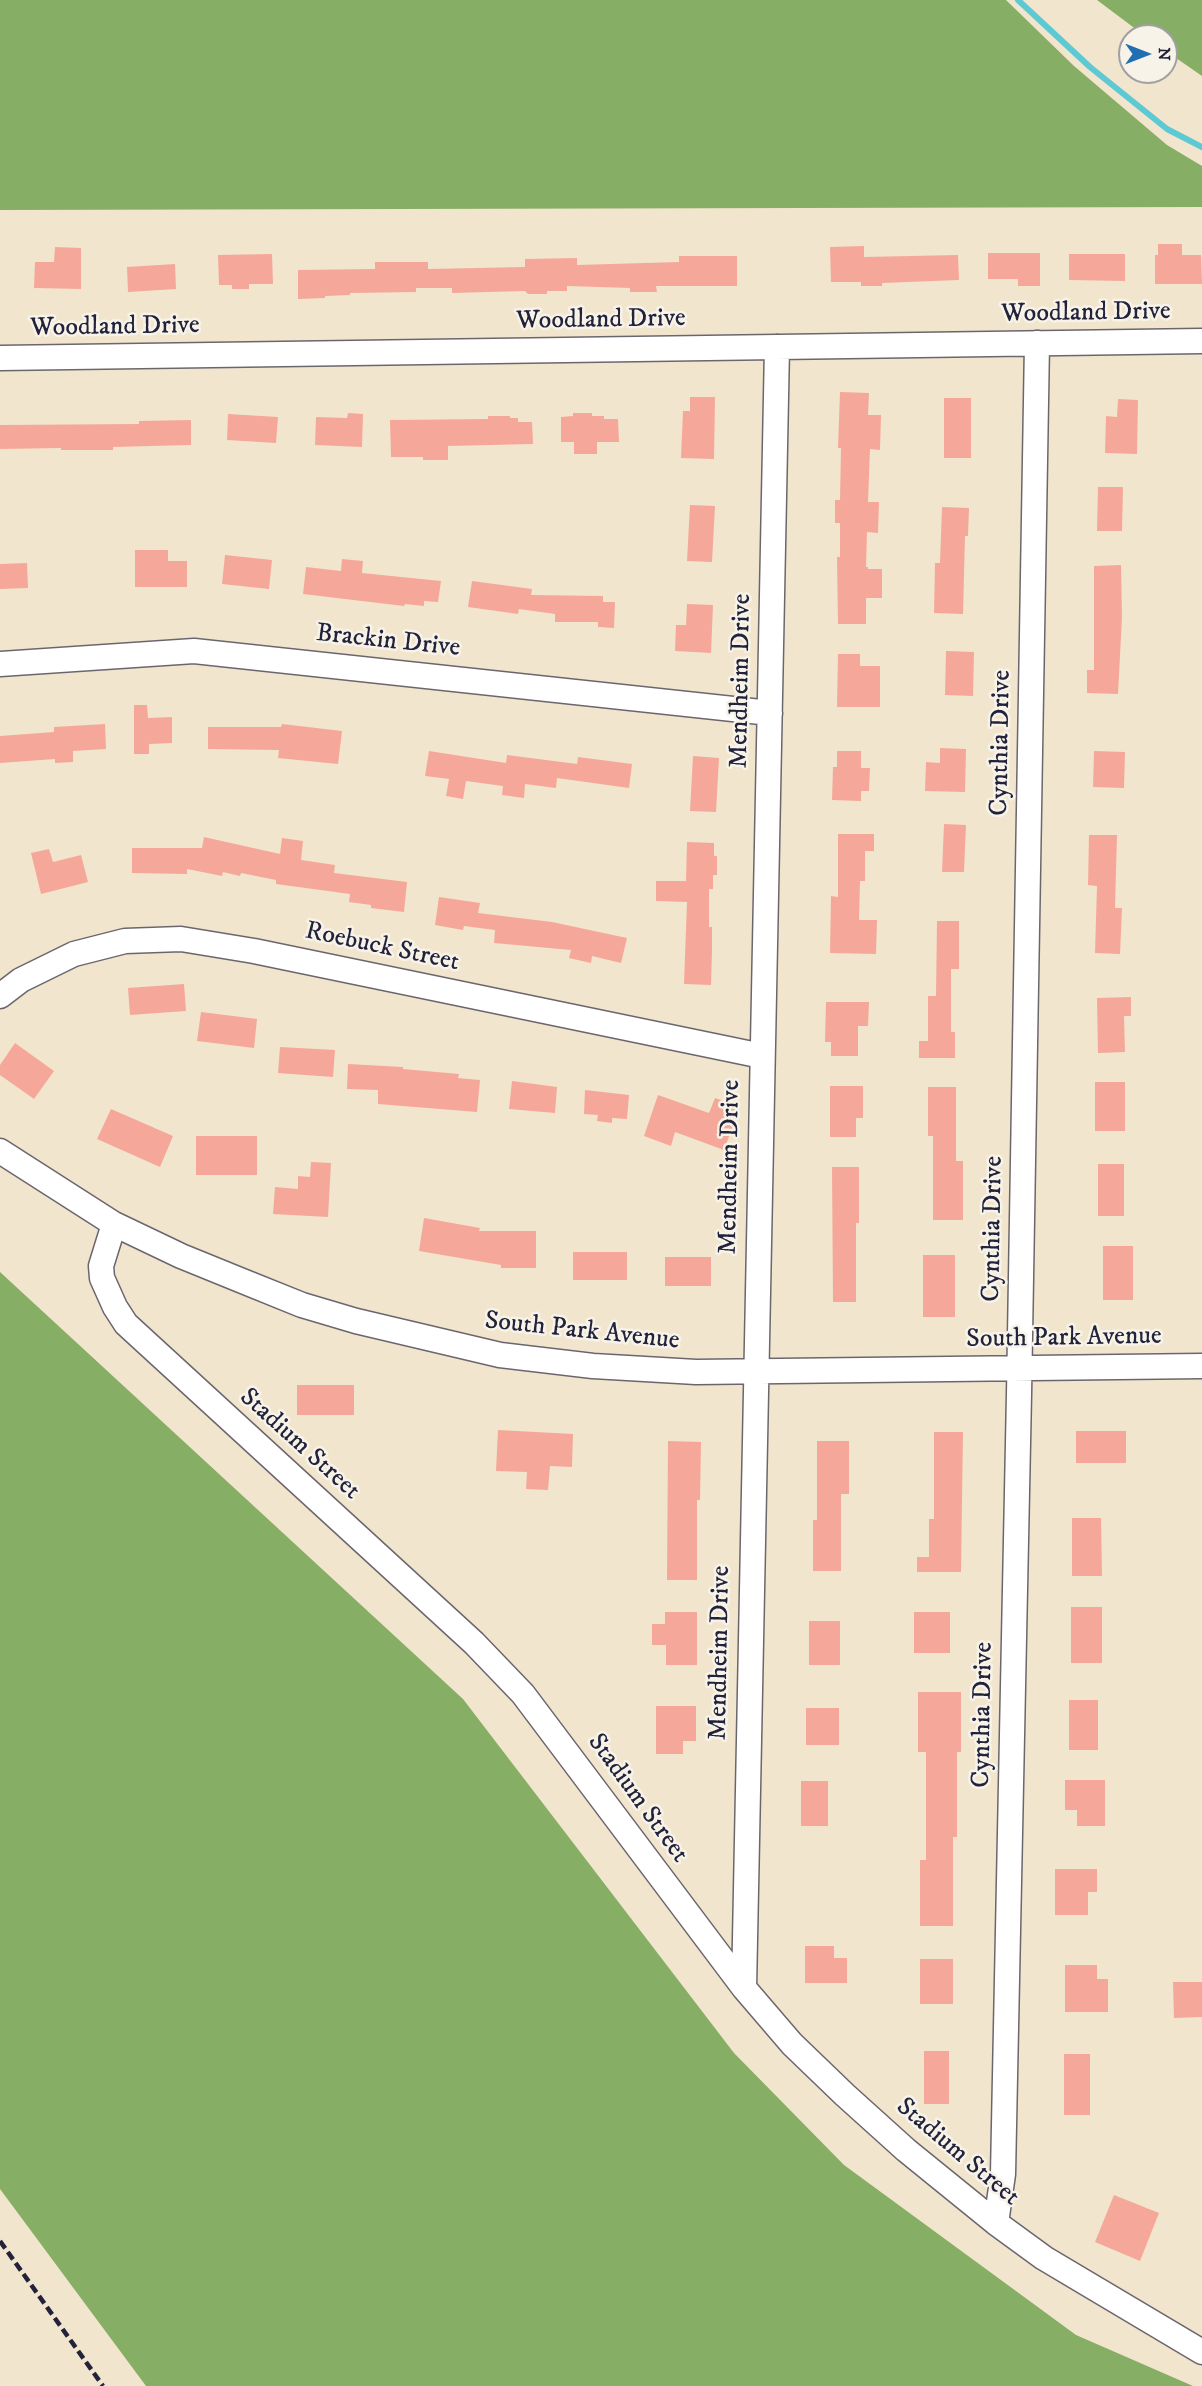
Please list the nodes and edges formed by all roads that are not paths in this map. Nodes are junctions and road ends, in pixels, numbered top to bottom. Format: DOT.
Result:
graph roads {
  1 [pos="1202,340"];
  2 [pos="1037,344"];
  3 [pos="777,347"];
  4 [pos="0,358"];
  5 [pos="0,664"];
  6 [pos="770,713"];
  7 [pos="0,996"];
  8 [pos="762,1056"];
  9 [pos="0,1151"];
  10 [pos="114,1224"];
  11 [pos="1202,1366"];
  12 [pos="1020,1369"];
  13 [pos="755,1372"];
  14 [pos="744,1988"];
  15 [pos="996,2223"];
  16 [pos="1202,2352"];
  1 -- 2 [label="street, Woodland Drive"];
  2 -- 3 [label="street, Woodland Drive"];
  2 -- 12 [label="street, Cynthia Drive"];
  3 -- 4 [label="street, Woodland Drive"];
  3 -- 6 [label="street, Mendheim Drive"];
  5 -- 6 [label="street, Brackin Drive"];
  6 -- 8 [label="street, Mendheim Drive"];
  7 -- 8 [label="street, Roebuck Street"];
  8 -- 13 [label="street, Mendheim Drive"];
  9 -- 10 [label="street, South Park Avenue"];
  10 -- 13 [label="street, South Park Avenue"];
  10 -- 14 [label="street, Stadium Street"];
  11 -- 12 [label="street, South Park Avenue"];
  12 -- 13 [label="street, South Park Avenue"];
  12 -- 15 [label="street, Cynthia Drive"];
  13 -- 14 [label="street, Mendheim Drive"];
  14 -- 15 [label="street, Stadium Street"];
  15 -- 16 [label="street, Stadium Street"];
}
